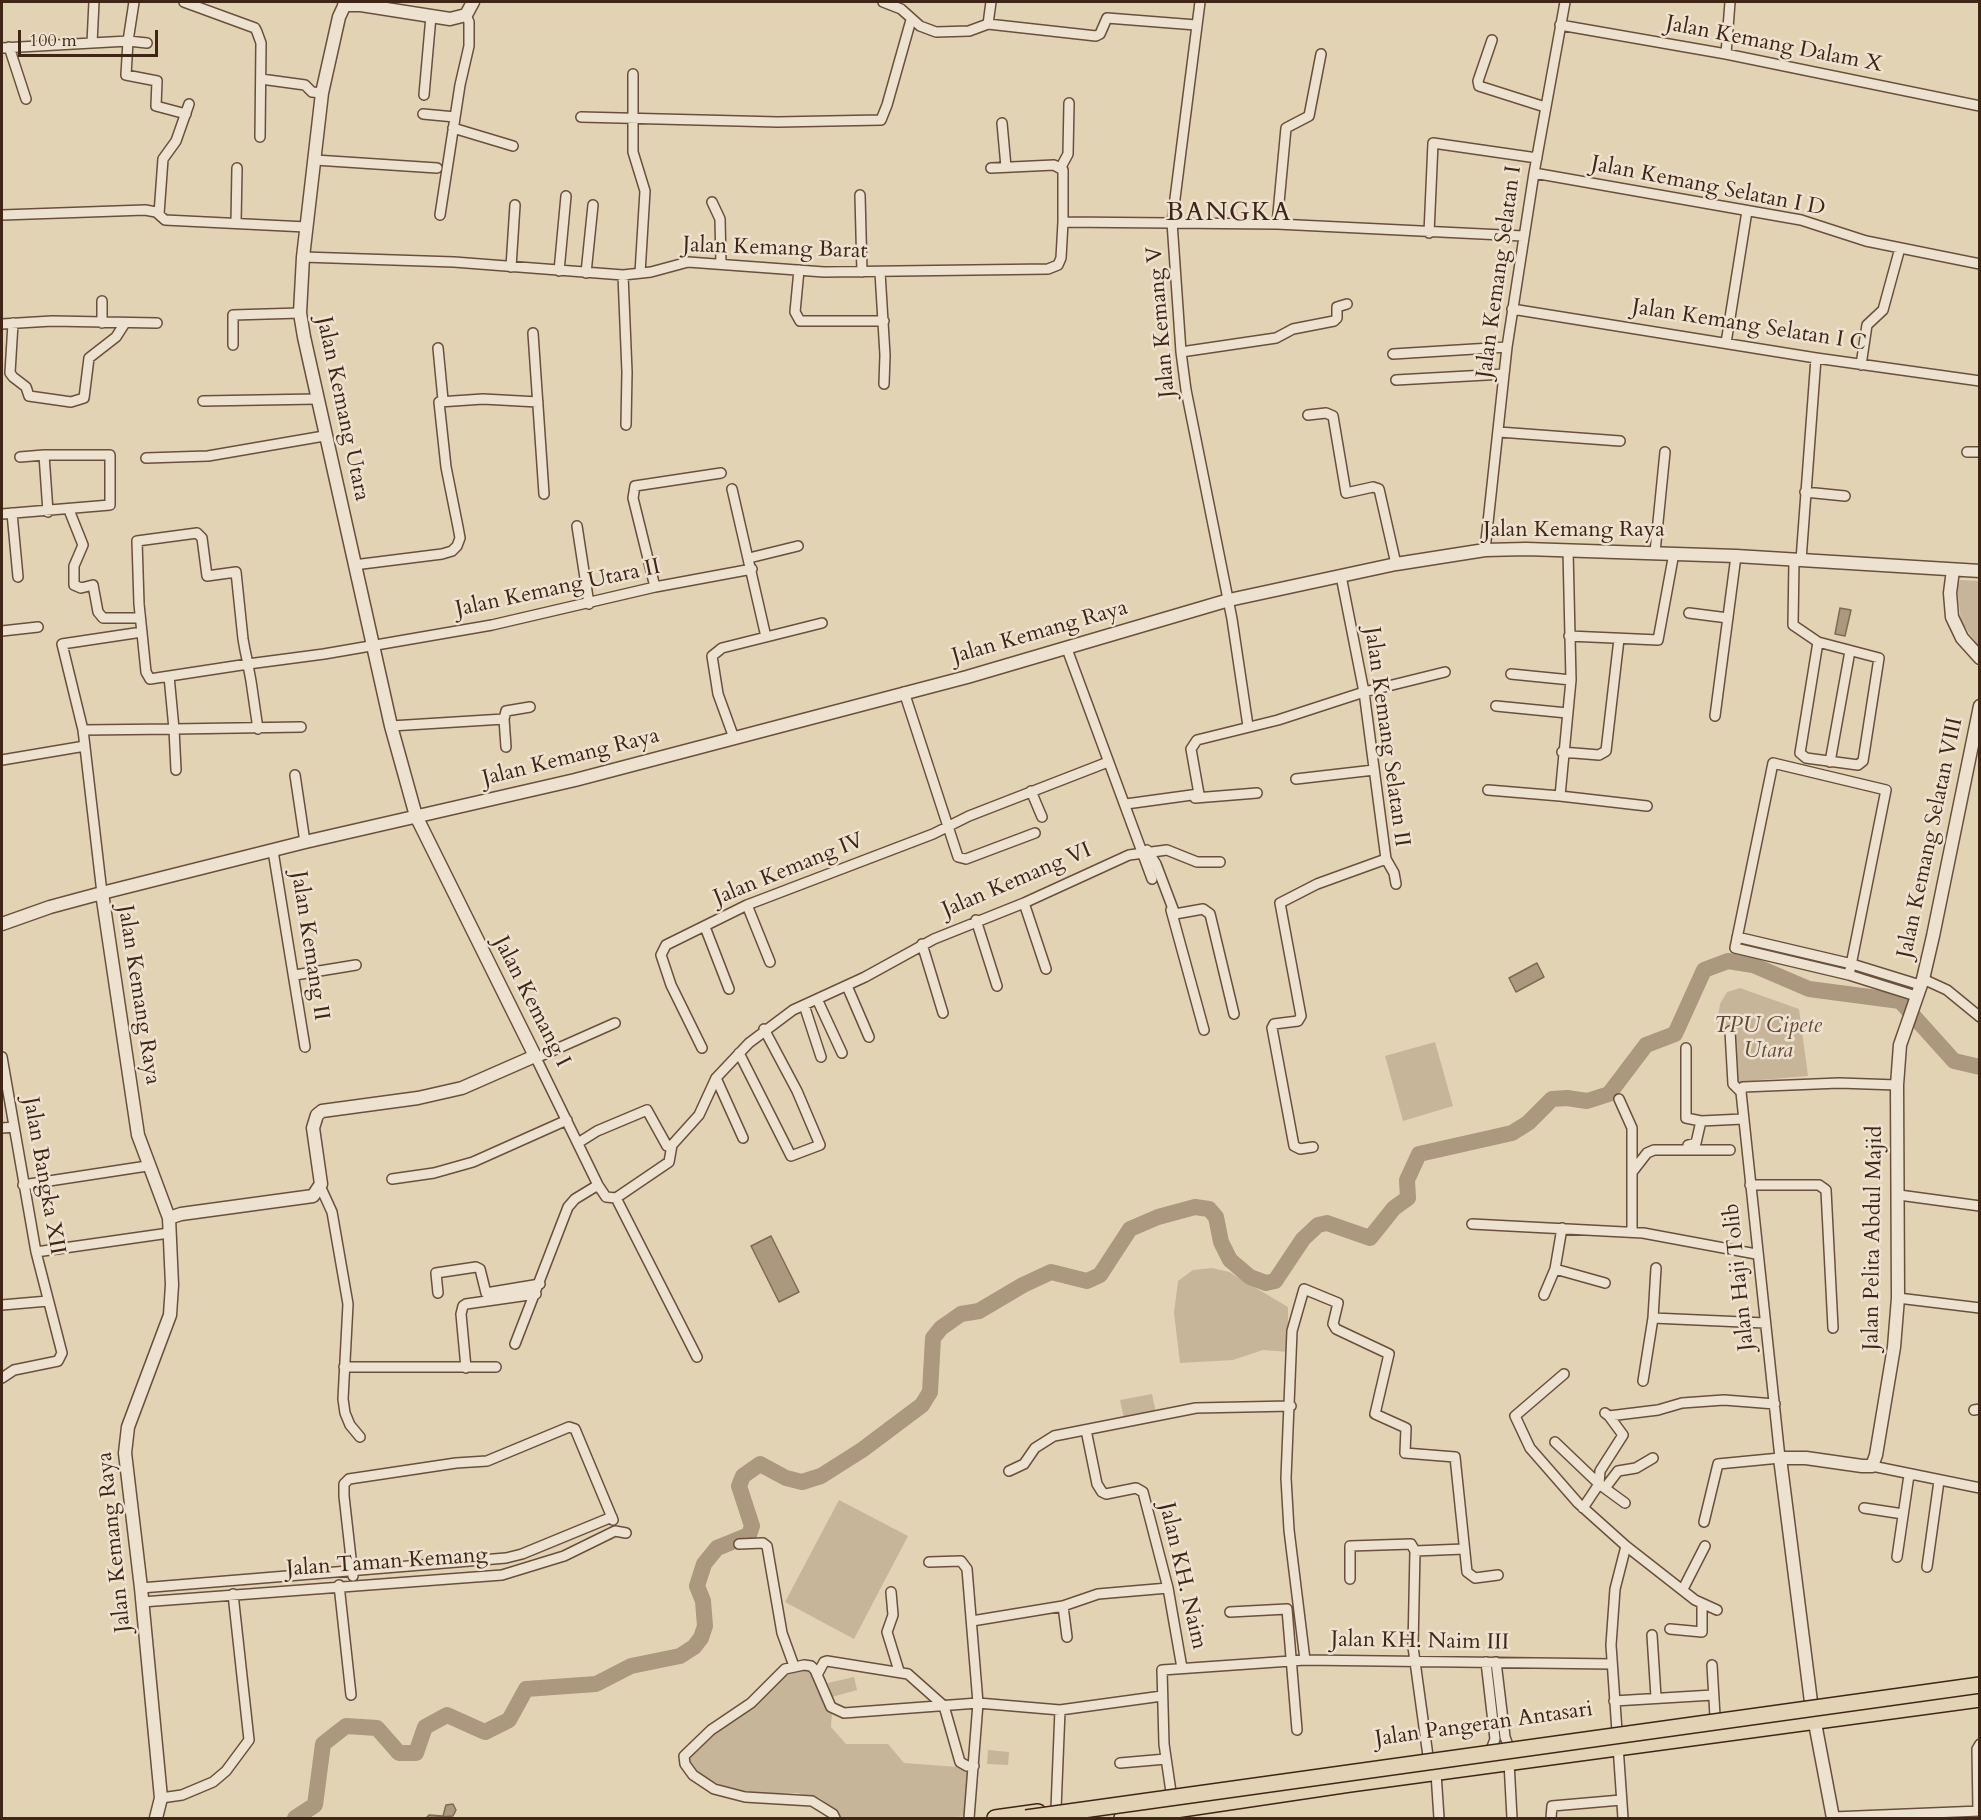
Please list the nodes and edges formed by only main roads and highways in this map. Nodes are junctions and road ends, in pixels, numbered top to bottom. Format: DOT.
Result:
graph roads {
  1 [pos="1980,1679"];
  2 [pos="1980,1684"];
  3 [pos="1980,1692"];
  4 [pos="1980,1699"];
  5 [pos="1179,1814"];
  6 [pos="995,1818"];
  7 [pos="1026,1818"];
  8 [pos="1082,1818"];
  9 [pos="1122,1818"];
  1 -- 6 [label="main road, Jalan Pangeran Antasari"];
  2 -- 7 [label="main road, bridge"];
  3 -- 8 [label="main road"];
  4 -- 5 [label="main road, Jalan Pangeran Antasari"];
  5 -- 9 [label="main road, Jalan Pangeran Antasari"];
}
